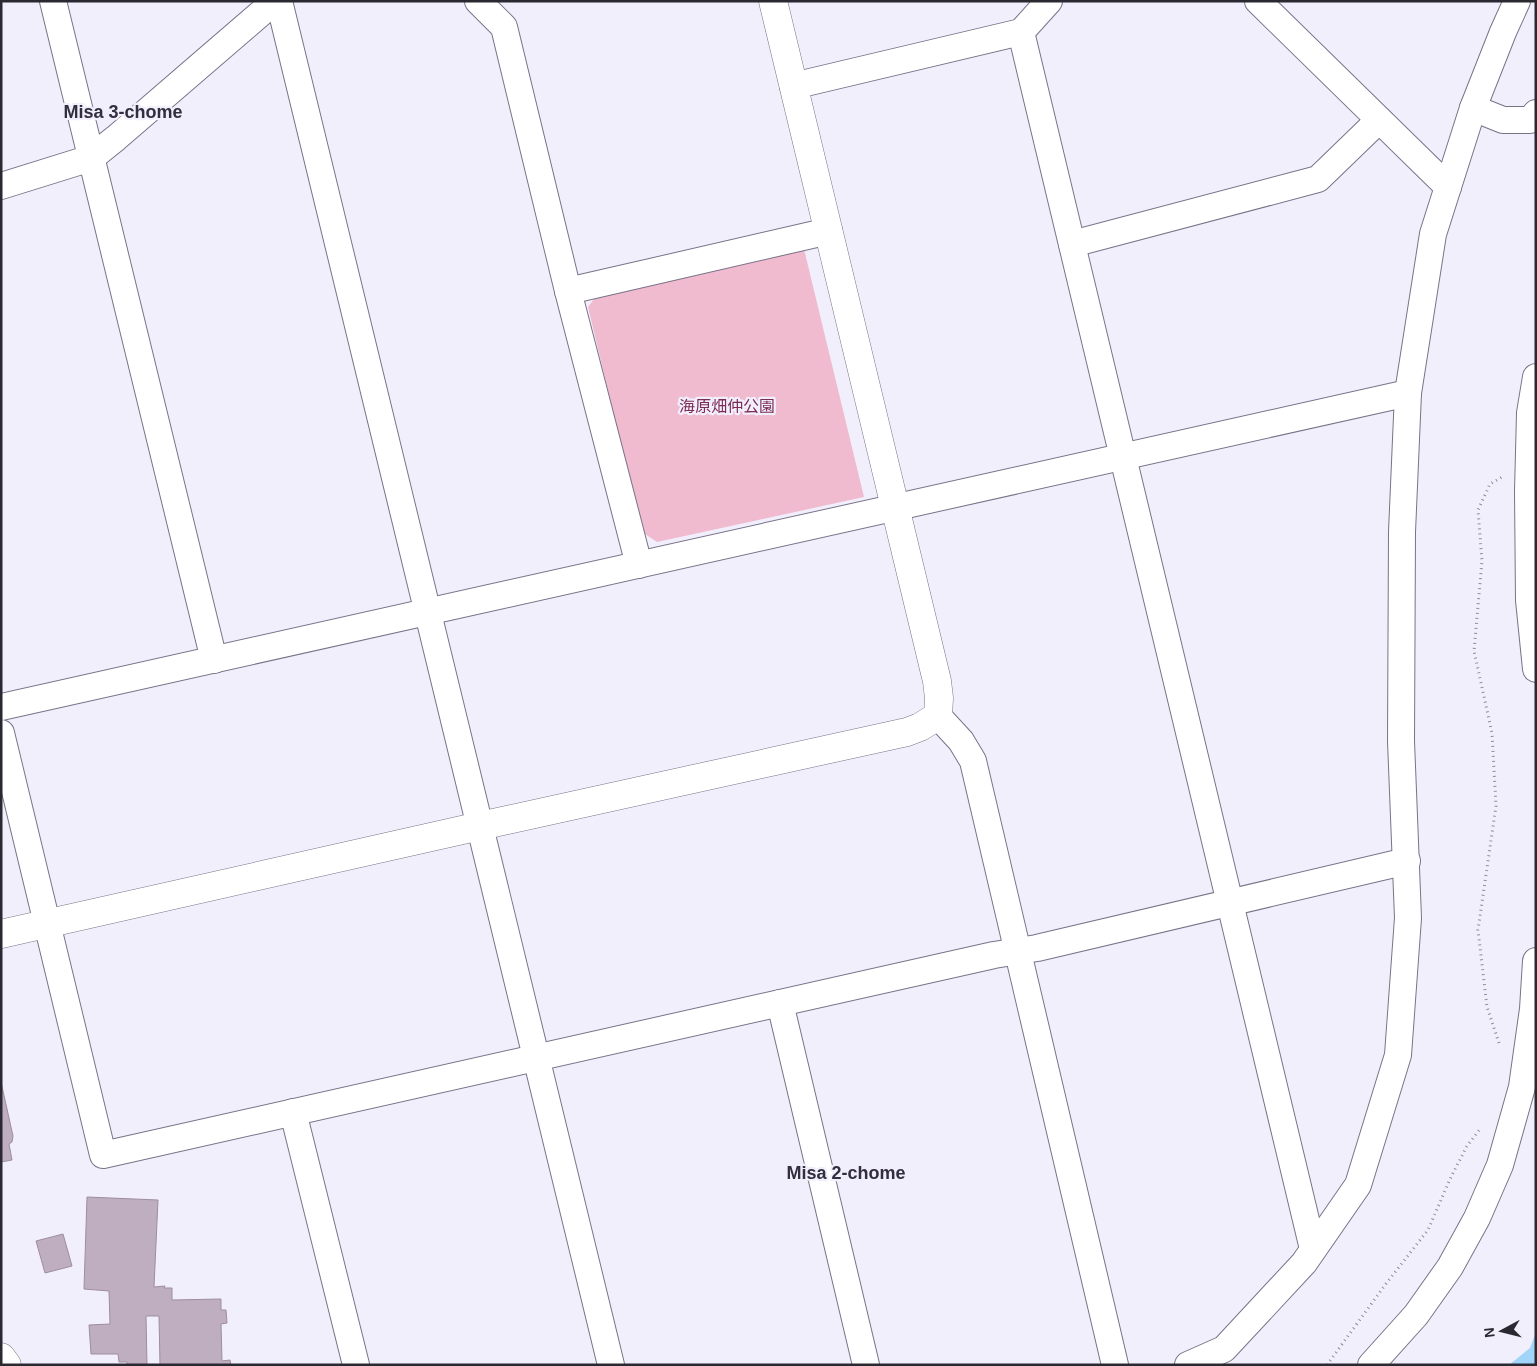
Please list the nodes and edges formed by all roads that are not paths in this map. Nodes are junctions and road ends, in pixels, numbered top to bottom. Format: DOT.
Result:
graph roads {
  1 [pos="53,1"];
  2 [pos="275,1"];
  3 [pos="279,1"];
  4 [pos="478,1"];
  5 [pos="773,1"];
  6 [pos="1049,1"];
  7 [pos="1258,1"];
  8 [pos="1517,1"];
  9 [pos="1020,32"];
  10 [pos="793,86"];
  11 [pos="1473,108"];
  12 [pos="1536,112"];
  13 [pos="1379,120"];
  14 [pos="91,158"];
  15 [pos="1,186"];
  16 [pos="1448,186"];
  17 [pos="829,231"];
  18 [pos="1072,244"];
  19 [pos="568,291"];
  20 [pos="1536,377"];
  21 [pos="1408,393"];
  22 [pos="1123,457"];
  23 [pos="896,508"];
  24 [pos="639,565"];
  25 [pos="428,612"];
  26 [pos="214,660"];
  27 [pos="1536,669"];
  28 [pos="1,707"];
  29 [pos="938,716"];
  30 [pos="1,733"];
  31 [pos="480,826"];
  32 [pos="1407,861"];
  33 [pos="1230,903"];
  34 [pos="47,924"];
  35 [pos="1,934"];
  36 [pos="1017,951"];
  37 [pos="1536,961"];
  38 [pos="780,1003"];
  39 [pos="536,1058"];
  40 [pos="293,1112"];
  41 [pos="1313,1249"];
  42 [pos="1,1357"];
  43 [pos="7,1365"];
  44 [pos="356,1365"];
  45 [pos="611,1365"];
  46 [pos="866,1365"];
  47 [pos="1115,1365"];
  48 [pos="1188,1365"];
  49 [pos="1371,1365"];
  1 -- 14 [label="street"];
  2 -- 14 [label="street"];
  3 -- 25 [label="street"];
  4 -- 19 [label="street"];
  5 -- 10 [label="street"];
  6 -- 9 [label="street"];
  7 -- 13 [label="street"];
  8 -- 11 [label="street"];
  9 -- 10 [label="street"];
  9 -- 18 [label="street"];
  10 -- 17 [label="street"];
  11 -- 12 [label="street"];
  11 -- 16 [label="street"];
  13 -- 16 [label="street"];
  13 -- 18 [label="street"];
  14 -- 15 [label="street"];
  14 -- 26 [label="street"];
  16 -- 21 [label="street"];
  17 -- 19 [label="street"];
  17 -- 23 [label="street"];
  18 -- 22 [label="street"];
  19 -- 24 [label="street"];
  20 -- 27 [label="street"];
  21 -- 22 [label="street"];
  21 -- 32 [label="street"];
  22 -- 23 [label="street"];
  22 -- 33 [label="street"];
  23 -- 24 [label="street"];
  23 -- 29 [label="street"];
  24 -- 25 [label="street"];
  25 -- 26 [label="street"];
  25 -- 31 [label="street"];
  26 -- 28 [label="street"];
  29 -- 31 [label="street"];
  29 -- 36 [label="street"];
  30 -- 34 [label="street"];
  31 -- 34 [label="street"];
  31 -- 39 [label="street"];
  32 -- 33 [label="street"];
  32 -- 41 [label="street"];
  33 -- 36 [label="street"];
  33 -- 41 [label="street"];
  34 -- 35 [label="street"];
  34 -- 40 [label="street"];
  36 -- 38 [label="street"];
  36 -- 47 [label="street"];
  37 -- 49 [label="street"];
  38 -- 39 [label="street"];
  38 -- 46 [label="street"];
  39 -- 40 [label="street"];
  39 -- 45 [label="street"];
  40 -- 44 [label="street"];
  41 -- 48 [label="street"];
  42 -- 43 [label="street"];
}
